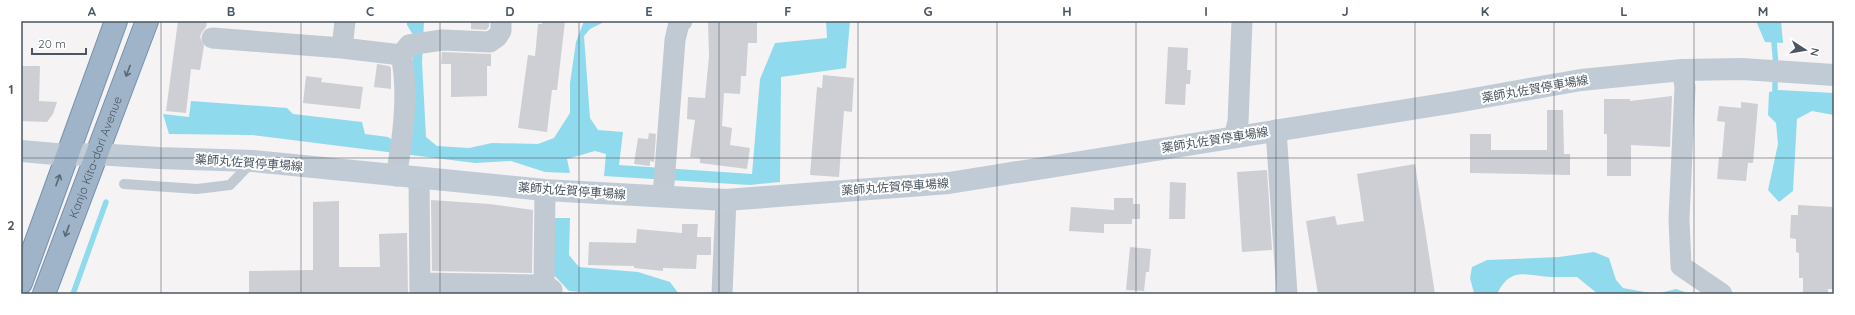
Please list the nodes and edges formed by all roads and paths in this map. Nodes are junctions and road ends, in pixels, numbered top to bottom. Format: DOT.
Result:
graph roads {
  1 [pos="116,21"];
  2 [pos="146,21"];
  3 [pos="345,21"];
  4 [pos="501,21"];
  5 [pos="682,21"];
  6 [pos="1242,21"];
  7 [pos="212,38"];
  8 [pos="412,47"];
  9 [pos="342,48"];
  10 [pos="1682,70"];
  11 [pos="1834,75"];
  12 [pos="1276,130"];
  13 [pos="1234,137"];
  14 [pos="21,151"];
  15 [pos="96,154"];
  16 [pos="67,155"];
  17 [pos="400,157"];
  18 [pos="253,161"];
  19 [pos="419,178"];
  20 [pos="124,184"];
  21 [pos="545,190"];
  22 [pos="663,191"];
  23 [pos="726,200"];
  24 [pos="21,283"];
  25 [pos="420,289"];
  26 [pos="548,289"];
  27 [pos="44,294"];
  28 [pos="722,294"];
  29 [pos="1287,294"];
  30 [pos="1722,294"];
  1 -- 16 [label="highway"];
  2 -- 15 [label="highway, Kanjo Kita-dori Avenue, one-way"];
  3 -- 9 [label="street"];
  4 -- 8 [label="street"];
  5 -- 22 [label="street"];
  6 -- 13 [label="street"];
  7 -- 9 [label="street"];
  8 -- 9 [label="street"];
  8 -- 17 [label="street"];
  10 -- 11 [label="main road, 薬師丸佐賀停車場線"];
  10 -- 12 [label="main road, 薬師丸佐賀停車場線"];
  10 -- 30 [label="street"];
  12 -- 13 [label="main road, 薬師丸佐賀停車場線"];
  12 -- 29 [label="street"];
  13 -- 23 [label="main road, 薬師丸佐賀停車場線"];
  14 -- 16 [label="main road, 薬師丸佐賀停車場線"];
  15 -- 16 [label="main road, 薬師丸佐賀停車場線"];
  15 -- 18 [label="main road, 薬師丸佐賀停車場線"];
  15 -- 27 [label="highway, Kanjo Kita-dori Avenue, one-way"];
  24 -- 16 [label="highway, one-way"];
  17 -- 18 [label="main road, 薬師丸佐賀停車場線"];
  17 -- 19 [label="main road, 薬師丸佐賀停車場線"];
  18 -- 20 [label="lane"];
  19 -- 21 [label="main road, 薬師丸佐賀停車場線"];
  19 -- 25 [label="street"];
  21 -- 22 [label="main road, 薬師丸佐賀停車場線"];
  21 -- 26 [label="street"];
  22 -- 23 [label="main road, 薬師丸佐賀停車場線"];
  23 -- 28 [label="street"];
  25 -- 26 [label="street"];
}
